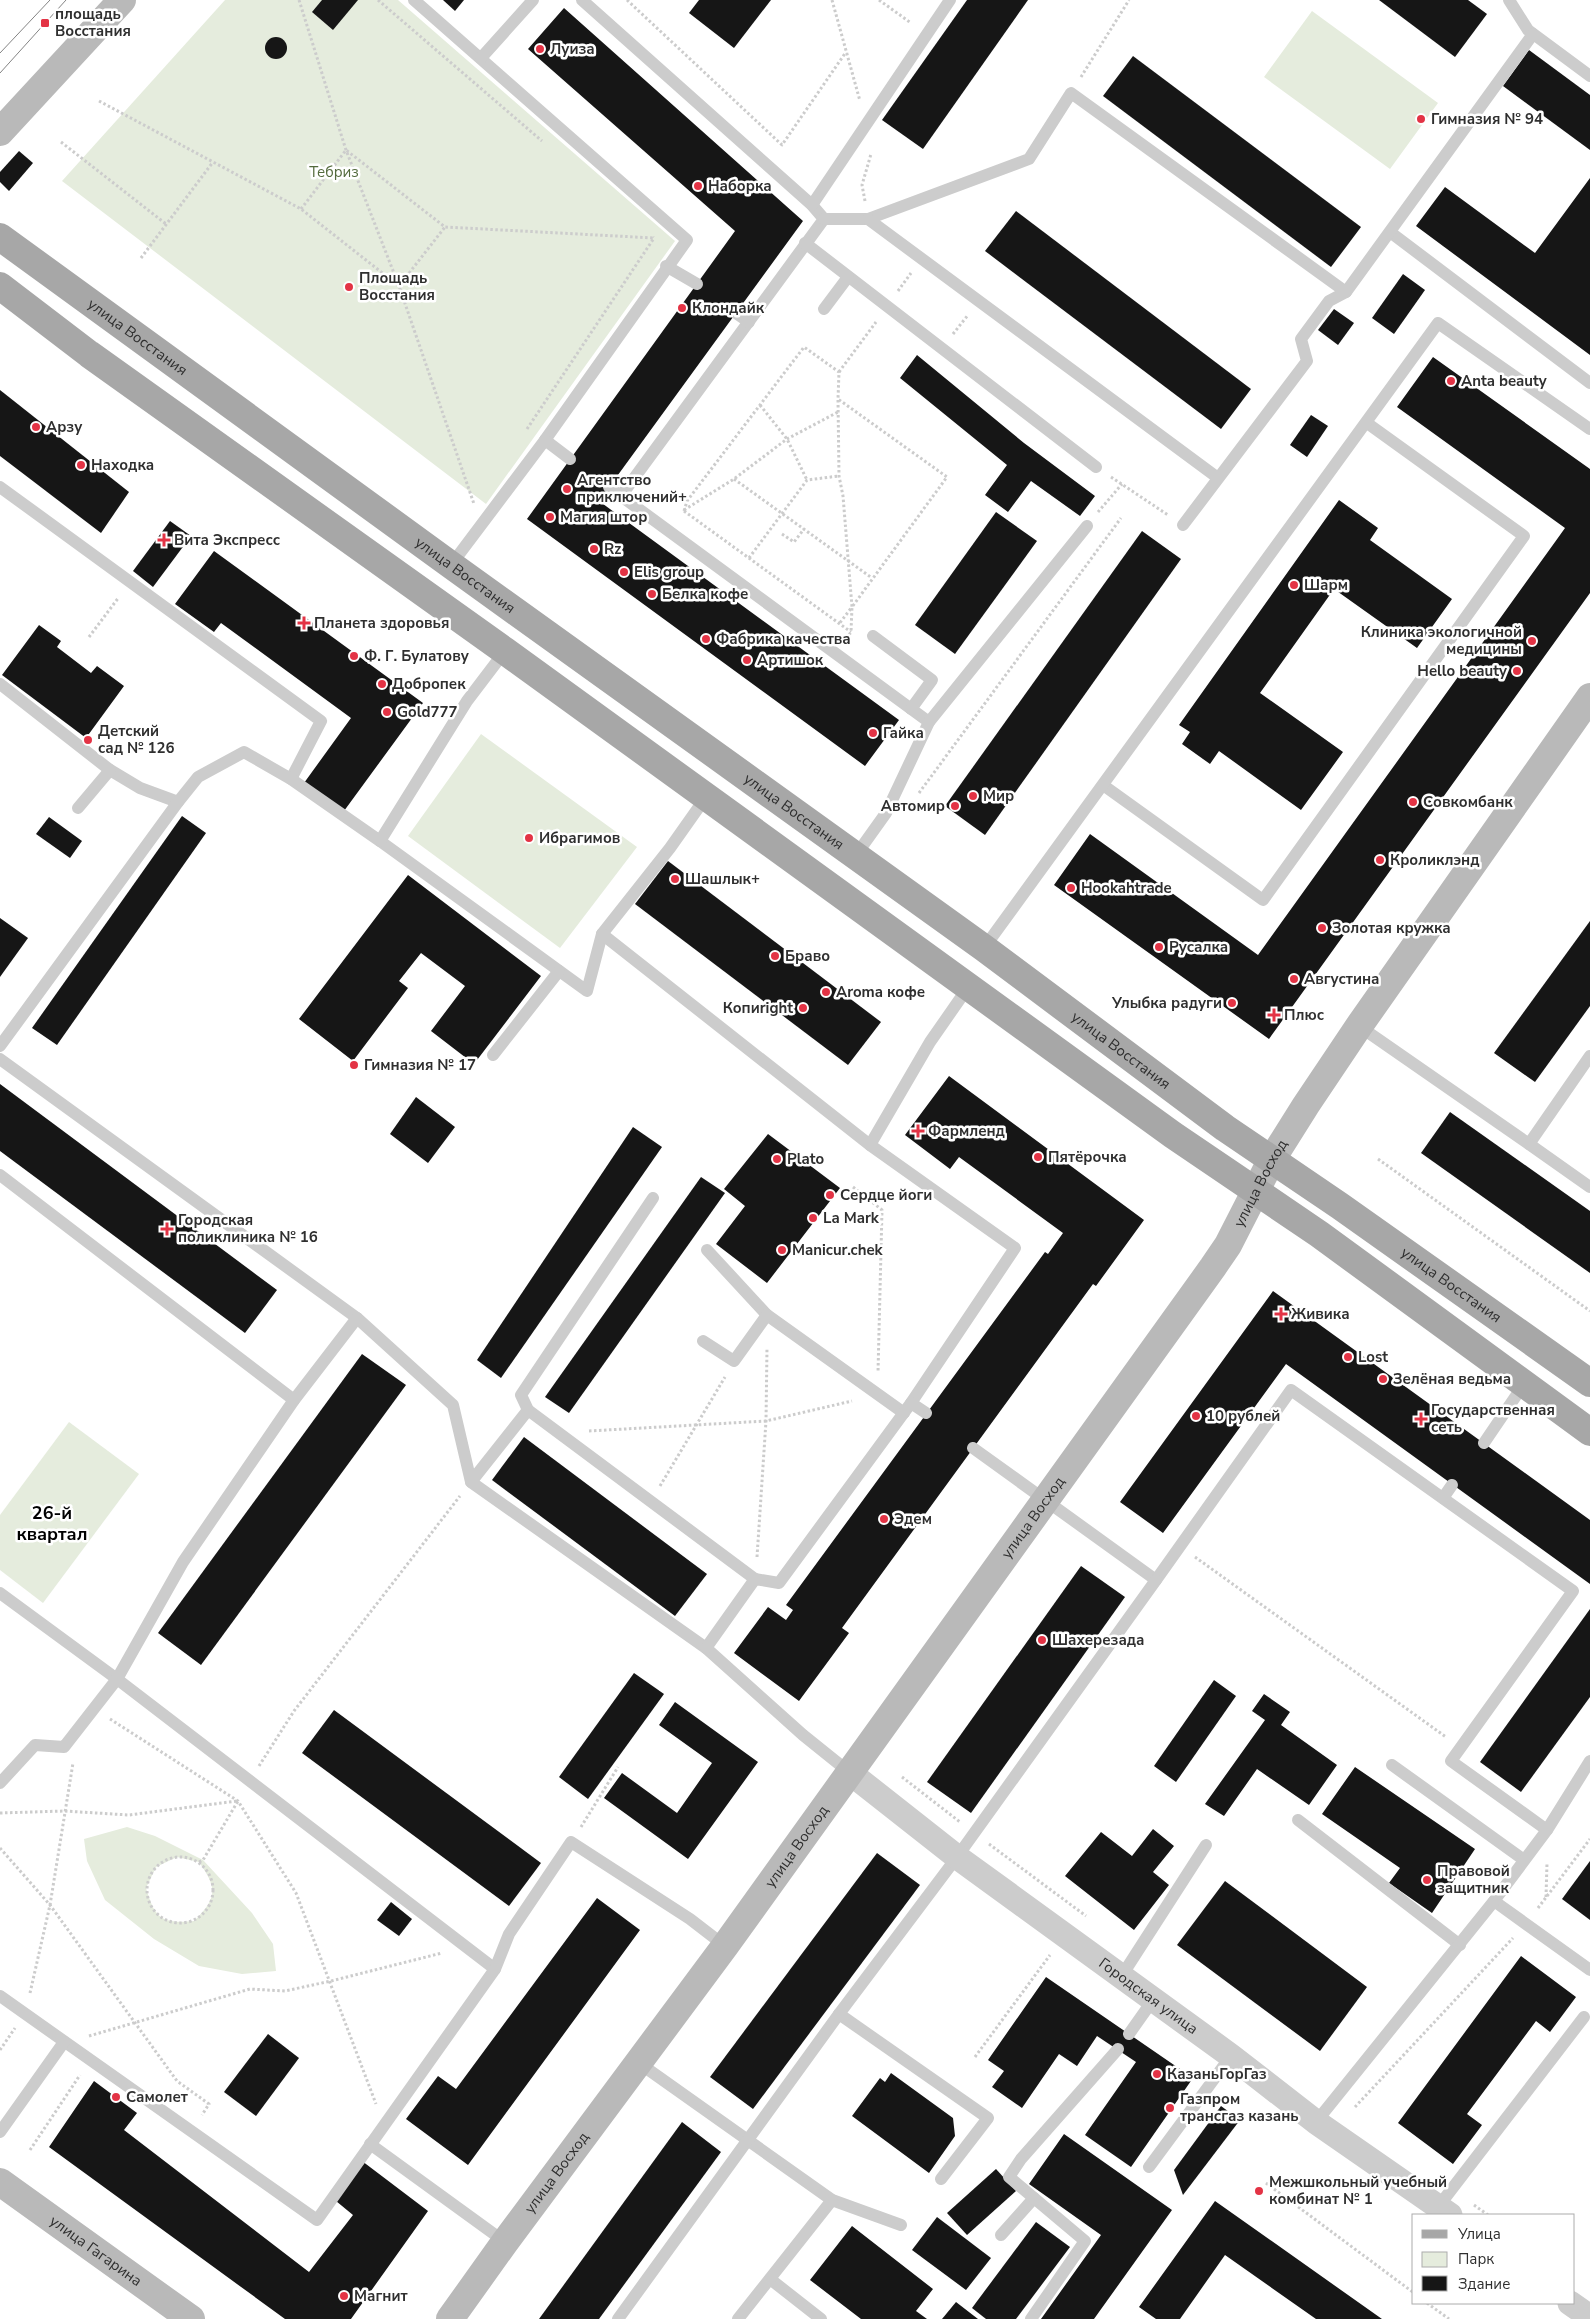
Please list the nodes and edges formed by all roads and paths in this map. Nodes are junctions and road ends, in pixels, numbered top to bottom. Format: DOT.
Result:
graph roads {
  1 [pos="122,0"];
  2 [pos="299,0"];
  3 [pos="378,0"];
  4 [pos="414,0"];
  5 [pos="534,0"];
  6 [pos="582,0"];
  7 [pos="627,0"];
  8 [pos="832,0"];
  9 [pos="879,0"];
  10 [pos="950,0"];
  11 [pos="1129,0"];
  12 [pos="1509,0"];
  13 [pos="927,34"];
  14 [pos="1533,34"];
  15 [pos="846,52"];
  16 [pos="481,58"];
  17 [pos="1590,76"];
  18 [pos="1071,93"];
  19 [pos="99,100"];
  20 [pos="866,125"];
  21 [pos="0,132"];
  22 [pos="61,142"];
  23 [pos="550,148"];
  24 [pos="874,148"];
  25 [pos="346,150"];
  26 [pos="213,162"];
  27 [pos="812,205"];
  28 [pos="301,209"];
  29 [pos="824,219"];
  30 [pos="868,219"];
  31 [pos="166,224"];
  32 [pos="445,227"];
  33 [pos="647,231"];
  34 [pos="1390,232"];
  35 [pos="0,236"];
  36 [pos="654,238"];
  37 [pos="686,240"];
  38 [pos="805,244"];
  39 [pos="141,258"];
  40 [pos="921,259"];
  41 [pos="666,266"];
  42 [pos="848,276"];
  43 [pos="697,284"];
  44 [pos="0,286"];
  45 [pos="399,286"];
  46 [pos="1346,292"];
  47 [pos="978,301"];
  48 [pos="887,306"];
  49 [pos="824,309"];
  50 [pos="736,314"];
  51 [pos="749,322"];
  52 [pos="943,349"];
  53 [pos="839,372"];
  54 [pos="1590,383"];
  55 [pos="838,399"];
  56 [pos="760,405"];
  57 [pos="838,412"];
  58 [pos="1367,423"];
  59 [pos="1590,429"];
  60 [pos="524,433"];
  61 [pos="787,439"];
  62 [pos="545,440"];
  63 [pos="570,459"];
  64 [pos="1096,467"];
  65 [pos="839,476"];
  66 [pos="734,478"];
  67 [pos="1218,478"];
  68 [pos="806,480"];
  69 [pos="1122,484"];
  70 [pos="0,487"];
  71 [pos="609,487"];
  72 [pos="620,496"];
  73 [pos="480,498"];
  74 [pos="684,511"];
  75 [pos="1121,518"];
  76 [pos="1183,525"];
  77 [pos="1087,526"];
  78 [pos="804,529"];
  79 [pos="782,534"];
  80 [pos="749,558"];
  81 [pos="451,565"];
  82 [pos="872,578"];
  83 [pos="130,581"];
  84 [pos="852,606"];
  85 [pos="839,624"];
  86 [pos="851,632"];
  87 [pos="873,636"];
  88 [pos="89,637"];
  89 [pos="842,644"];
  90 [pos="505,651"];
  91 [pos="0,684"];
  92 [pos="1590,697"];
  93 [pos="910,709"];
  94 [pos="930,722"];
  95 [pos="110,770"];
  96 [pos="291,779"];
  97 [pos="1103,785"];
  98 [pos="706,797"];
  99 [pos="915,798"];
  100 [pos="178,802"];
  101 [pos="78,808"];
  102 [pos="380,841"];
  103 [pos="856,855"];
  104 [pos="602,934"];
  105 [pos="984,948"];
  106 [pos="559,971"];
  107 [pos="969,986"];
  108 [pos="1359,1026"];
  109 [pos="0,1046"];
  110 [pos="494,1055"];
  111 [pos="1590,1056"];
  112 [pos="0,1059"];
  113 [pos="1529,1144"];
  114 [pos="870,1145"];
  115 [pos="1272,1159"];
  116 [pos="1378,1159"];
  117 [pos="0,1175"];
  118 [pos="853,1187"];
  119 [pos="1590,1187"];
  120 [pos="1255,1193"];
  121 [pos="653,1198"];
  122 [pos="707,1250"];
  123 [pos="1590,1311"];
  124 [pos="767,1315"];
  125 [pos="358,1318"];
  126 [pos="703,1341"];
  127 [pos="734,1361"];
  128 [pos="1590,1383"];
  129 [pos="1524,1384"];
  130 [pos="878,1395"];
  131 [pos="294,1400"];
  132 [pos="907,1408"];
  133 [pos="528,1410"];
  134 [pos="926,1413"];
  135 [pos="766,1421"];
  136 [pos="696,1423"];
  137 [pos="1590,1432"];
  138 [pos="558,1433"];
  139 [pos="1484,1443"];
  140 [pos="973,1448"];
  141 [pos="471,1482"];
  142 [pos="1452,1485"];
  143 [pos="1442,1498"];
  144 [pos="1045,1500"];
  145 [pos="651,1501"];
  146 [pos="1180,1546"];
  147 [pos="755,1579"];
  148 [pos="1156,1580"];
  149 [pos="0,1594"];
  150 [pos="706,1648"];
  151 [pos="117,1679"];
  152 [pos="103,1726"];
  153 [pos="1460,1748"];
  154 [pos="79,1756"];
  155 [pos="1590,1760"];
  156 [pos="1392,1765"];
  157 [pos="618,1767"];
  158 [pos="849,1772"];
  159 [pos="250,1782"];
  160 [pos="0,1783"];
  161 [pos="238,1801"];
  162 [pos="64,1811"];
  163 [pos="0,1813"];
  164 [pos="1298,1820"];
  165 [pos="1547,1830"];
  166 [pos="1590,1839"];
  167 [pos="571,1842"];
  168 [pos="1206,1845"];
  169 [pos="0,1848"];
  170 [pos="957,1858"];
  171 [pos="1524,1860"];
  172 [pos="199,1862"];
  173 [pos="1494,1901"];
  174 [pos="50,1905"];
  175 [pos="1526,1924"];
  176 [pos="1065,1936"];
  177 [pos="1460,1945"];
  178 [pos="725,1946"];
  179 [pos="464,1947"];
  180 [pos="495,1969"];
  181 [pos="1590,1970"];
  182 [pos="1122,1977"];
  183 [pos="330,1981"];
  184 [pos="0,1996"];
  185 [pos="1153,2000"];
  186 [pos="25,2014"];
  187 [pos="839,2014"];
  188 [pos="1584,2017"];
  189 [pos="134,2024"];
  190 [pos="1129,2034"];
  191 [pos="64,2042"];
  192 [pos="0,2050"];
  193 [pos="1118,2050"];
  194 [pos="1231,2056"];
  195 [pos="975,2057"];
  196 [pos="90,2061"];
  197 [pos="639,2063"];
  198 [pos="1350,2113"];
  199 [pos="1316,2122"];
  200 [pos="384,2126"];
  201 [pos="0,2132"];
  202 [pos="190,2132"];
  203 [pos="747,2139"];
  204 [pos="370,2144"];
  205 [pos="30,2150"];
  206 [pos="1149,2167"];
  207 [pos="941,2179"];
  208 [pos="0,2182"];
  209 [pos="1266,2183"];
  210 [pos="1034,2198"];
  211 [pos="832,2200"];
  212 [pos="1444,2211"];
  213 [pos="900,2226"];
  214 [pos="1001,2236"];
  215 [pos="505,2242"];
  216 [pos="770,2279"];
  217 [pos="1412,2292"];
  218 [pos="1428,2304"];
  219 [pos="190,2319"];
  220 [pos="450,2319"];
  221 [pos="618,2319"];
  222 [pos="738,2319"];
  223 [pos="821,2319"];
  224 [pos="1032,2319"];
  225 [pos="1449,2319"];
  1 -- 21 [label="street"];
  2 -- 25 [label="path"];
  3 -- 23 [label="path"];
  4 -- 16 [label="lane"];
  5 -- 16 [label="lane"];
  6 -- 27 [label="lane"];
  7 -- 15 [label="path"];
  8 -- 15 [label="path"];
  9 -- 13 [label="path"];
  10 -- 13 [label="lane"];
  11 -- 18 [label="path"];
  12 -- 14 [label="lane"];
  13 -- 20 [label="lane"];
  14 -- 17 [label="lane"];
  14 -- 34 [label="lane"];
  15 -- 20 [label="path"];
  16 -- 37 [label="lane"];
  18 -- 30 [label="lane"];
  18 -- 46 [label="lane"];
  19 -- 26 [label="path"];
  20 -- 27 [label="lane"];
  22 -- 31 [label="path"];
  24 -- 30 [label="path"];
  25 -- 28 [label="path"];
  25 -- 32 [label="path"];
  25 -- 45 [label="path"];
  26 -- 28 [label="path"];
  26 -- 31 [label="path"];
  27 -- 29 [label="lane"];
  28 -- 45 [label="path"];
  29 -- 30 [label="lane"];
  29 -- 38 [label="lane"];
  30 -- 40 [label="lane"];
  31 -- 39 [label="path"];
  32 -- 36 [label="path"];
  32 -- 45 [label="path"];
  33 -- 36 [label="path"];
  34 -- 46 [label="lane"];
  34 -- 54 [label="lane"];
  35 -- 81 [label="main road, улица Восстания"];
  36 -- 37 [label="path"];
  36 -- 60 [label="path"];
  37 -- 41 [label="lane"];
  38 -- 42 [label="lane"];
  38 -- 51 [label="lane"];
  40 -- 47 [label="lane"];
  40 -- 48 [label="path"];
  41 -- 43 [label="lane"];
  41 -- 62 [label="lane"];
  42 -- 48 [label="lane"];
  42 -- 49 [label="lane"];
  44 -- 90 [label="main road"];
  45 -- 73 [label="path"];
  46 -- 67 [label="lane"];
  47 -- 52 [label="path"];
  47 -- 67 [label="lane"];
  48 -- 52 [label="lane"];
  48 -- 53 [label="path"];
  50 -- 51 [label="lane"];
  51 -- 72 [label="lane"];
  52 -- 64 [label="lane"];
  53 -- 55 [label="path"];
  53 -- 56 [label="path"];
  55 -- 57 [label="path"];
  55 -- 82 [label="path"];
  56 -- 61 [label="path"];
  56 -- 74 [label="path"];
  57 -- 61 [label="path"];
  57 -- 65 [label="path"];
  58 -- 59 [label="lane"];
  58 -- 97 [label="lane"];
  58 -- 97 [label="lane"];
  61 -- 66 [label="path"];
  61 -- 68 [label="path"];
  62 -- 63 [label="lane"];
  62 -- 81 [label="lane"];
  64 -- 69 [label="path"];
  65 -- 68 [label="path"];
  65 -- 84 [label="path"];
  66 -- 74 [label="path"];
  66 -- 78 [label="path"];
  67 -- 76 [label="lane"];
  68 -- 80 [label="path"];
  69 -- 76 [label="path"];
  69 -- 77 [label="path"];
  70 -- 83 [label="lane"];
  71 -- 72 [label="lane"];
  72 -- 93 [label="lane"];
  74 -- 80 [label="path"];
  75 -- 99 [label="path"];
  77 -- 94 [label="lane"];
  78 -- 79 [label="path"];
  78 -- 82 [label="path"];
  80 -- 85 [label="path"];
  81 -- 103 [label="main road, улица Восстания"];
  82 -- 84 [label="path"];
  83 -- 88 [label="path"];
  83 -- 96 [label="lane"];
  84 -- 85 [label="path"];
  84 -- 86 [label="path"];
  85 -- 86 [label="path"];
  86 -- 89 [label="path"];
  87 -- 93 [label="lane"];
  90 -- 98 [label="main road"];
  90 -- 102 [label="lane"];
  91 -- 95 [label="lane"];
  92 -- 108 [label="street, улица Восход"];
  93 -- 94 [label="lane"];
  94 -- 103 [label="lane"];
  95 -- 100 [label="lane"];
  95 -- 101 [label="lane"];
  96 -- 100 [label="lane"];
  96 -- 102 [label="lane"];
  97 -- 105 [label="lane"];
  98 -- 104 [label="lane"];
  98 -- 107 [label="main road"];
  100 -- 109 [label="lane"];
  102 -- 106 [label="lane"];
  103 -- 105 [label="main road, улица Восстания"];
  104 -- 106 [label="lane"];
  104 -- 114 [label="lane"];
  105 -- 115 [label="main road, улица Восстания"];
  106 -- 110 [label="lane"];
  107 -- 114 [label="lane"];
  107 -- 120 [label="main road"];
  108 -- 113 [label="lane"];
  108 -- 115 [label="street, улица Восход"];
  111 -- 113 [label="lane"];
  112 -- 125 [label="lane"];
  113 -- 119 [label="lane"];
  114 -- 132 [label="lane"];
  115 -- 120 [label="street, улица Восход"];
  115 -- 128 [label="main road, улица Восстания"];
  116 -- 123 [label="path"];
  117 -- 131 [label="lane"];
  118 -- 130 [label="path"];
  120 -- 129 [label="main road"];
  120 -- 144 [label="street, улица Восход"];
  121 -- 133 [label="lane"];
  122 -- 124 [label="lane"];
  124 -- 127 [label="lane"];
  124 -- 130 [label="lane"];
  124 -- 135 [label="path"];
  125 -- 131 [label="lane"];
  125 -- 141 [label="lane"];
  126 -- 127 [label="lane"];
  127 -- 136 [label="path"];
  129 -- 137 [label="main road"];
  129 -- 139 [label="lane"];
  130 -- 132 [label="lane"];
  130 -- 135 [label="path"];
  131 -- 151 [label="lane"];
  132 -- 134 [label="lane"];
  132 -- 147 [label="lane"];
  133 -- 138 [label="lane"];
  133 -- 141 [label="lane"];
  135 -- 136 [label="path"];
  135 -- 147 [label="path"];
  136 -- 138 [label="path"];
  136 -- 145 [label="path"];
  138 -- 145 [label="lane"];
  140 -- 144 [label="lane"];
  141 -- 150 [label="lane"];
  141 -- 159 [label="path"];
  142 -- 143 [label="lane"];
  143 -- 146 [label="lane"];
  143 -- 153 [label="lane"];
  144 -- 148 [label="lane"];
  144 -- 158 [label="street, улица Восход"];
  145 -- 147 [label="lane"];
  146 -- 148 [label="lane"];
  146 -- 153 [label="path"];
  147 -- 150 [label="lane"];
  148 -- 170 [label="lane"];
  149 -- 151 [label="lane"];
  150 -- 158 [label="lane"];
  151 -- 159 [label="lane"];
  151 -- 160 [label="lane"];
  152 -- 161 [label="path"];
  153 -- 165 [label="lane"];
  154 -- 162 [label="path"];
  155 -- 165 [label="lane"];
  156 -- 171 [label="lane"];
  157 -- 167 [label="path"];
  158 -- 170 [label="street, Городская улица"];
  158 -- 178 [label="street, улица Восход"];
  159 -- 161 [label="path"];
  159 -- 179 [label="lane"];
  161 -- 162 [label="path"];
  161 -- 172 [label="path"];
  161 -- 183 [label="path"];
  162 -- 163 [label="path"];
  162 -- 174 [label="path"];
  164 -- 177 [label="lane"];
  165 -- 171 [label="lane"];
  166 -- 175 [label="path"];
  167 -- 178 [label="lane"];
  167 -- 180 [label="lane"];
  168 -- 182 [label="lane"];
  169 -- 174 [label="path"];
  170 -- 176 [label="street, Городская улица"];
  170 -- 187 [label="lane"];
  171 -- 173 [label="lane"];
  172 -- 172 [label="path"];
  173 -- 175 [label="lane"];
  173 -- 177 [label="lane"];
  174 -- 186 [label="path"];
  174 -- 189 [label="path"];
  175 -- 181 [label="lane"];
  175 -- 198 [label="path"];
  176 -- 182 [label="street, Городская улица"];
  176 -- 195 [label="path"];
  177 -- 199 [label="lane"];
  178 -- 197 [label="street, улица Восход"];
  179 -- 180 [label="lane"];
  179 -- 183 [label="path"];
  180 -- 200 [label="lane"];
  182 -- 185 [label="street, Городская улица"];
  183 -- 189 [label="path"];
  183 -- 200 [label="path"];
  184 -- 186 [label="lane"];
  185 -- 190 [label="lane"];
  185 -- 194 [label="street, Городская улица"];
  186 -- 191 [label="lane"];
  186 -- 192 [label="path"];
  187 -- 203 [label="lane"];
  187 -- 207 [label="lane"];
  188 -- 212 [label="lane"];
  189 -- 191 [label="path"];
  189 -- 202 [label="path"];
  191 -- 196 [label="lane"];
  191 -- 201 [label="lane"];
  193 -- 210 [label="lane"];
  194 -- 199 [label="street, Городская улица"];
  194 -- 206 [label="lane"];
  196 -- 202 [label="lane"];
  196 -- 205 [label="path"];
  197 -- 203 [label="lane"];
  197 -- 215 [label="street, улица Восход"];
  199 -- 212 [label="street, Городская улица"];
  200 -- 204 [label="lane"];
  202 -- 204 [label="lane"];
  203 -- 211 [label="lane"];
  203 -- 221 [label="lane"];
  204 -- 215 [label="lane"];
  208 -- 219 [label="street, улица Гагарина"];
  209 -- 217 [label="path"];
  210 -- 214 [label="lane"];
  210 -- 224 [label="lane"];
  211 -- 213 [label="lane"];
  211 -- 216 [label="lane"];
  215 -- 220 [label="street, улица Восход"];
  216 -- 222 [label="lane"];
  216 -- 223 [label="lane"];
  218 -- 225 [label="path"];
}
